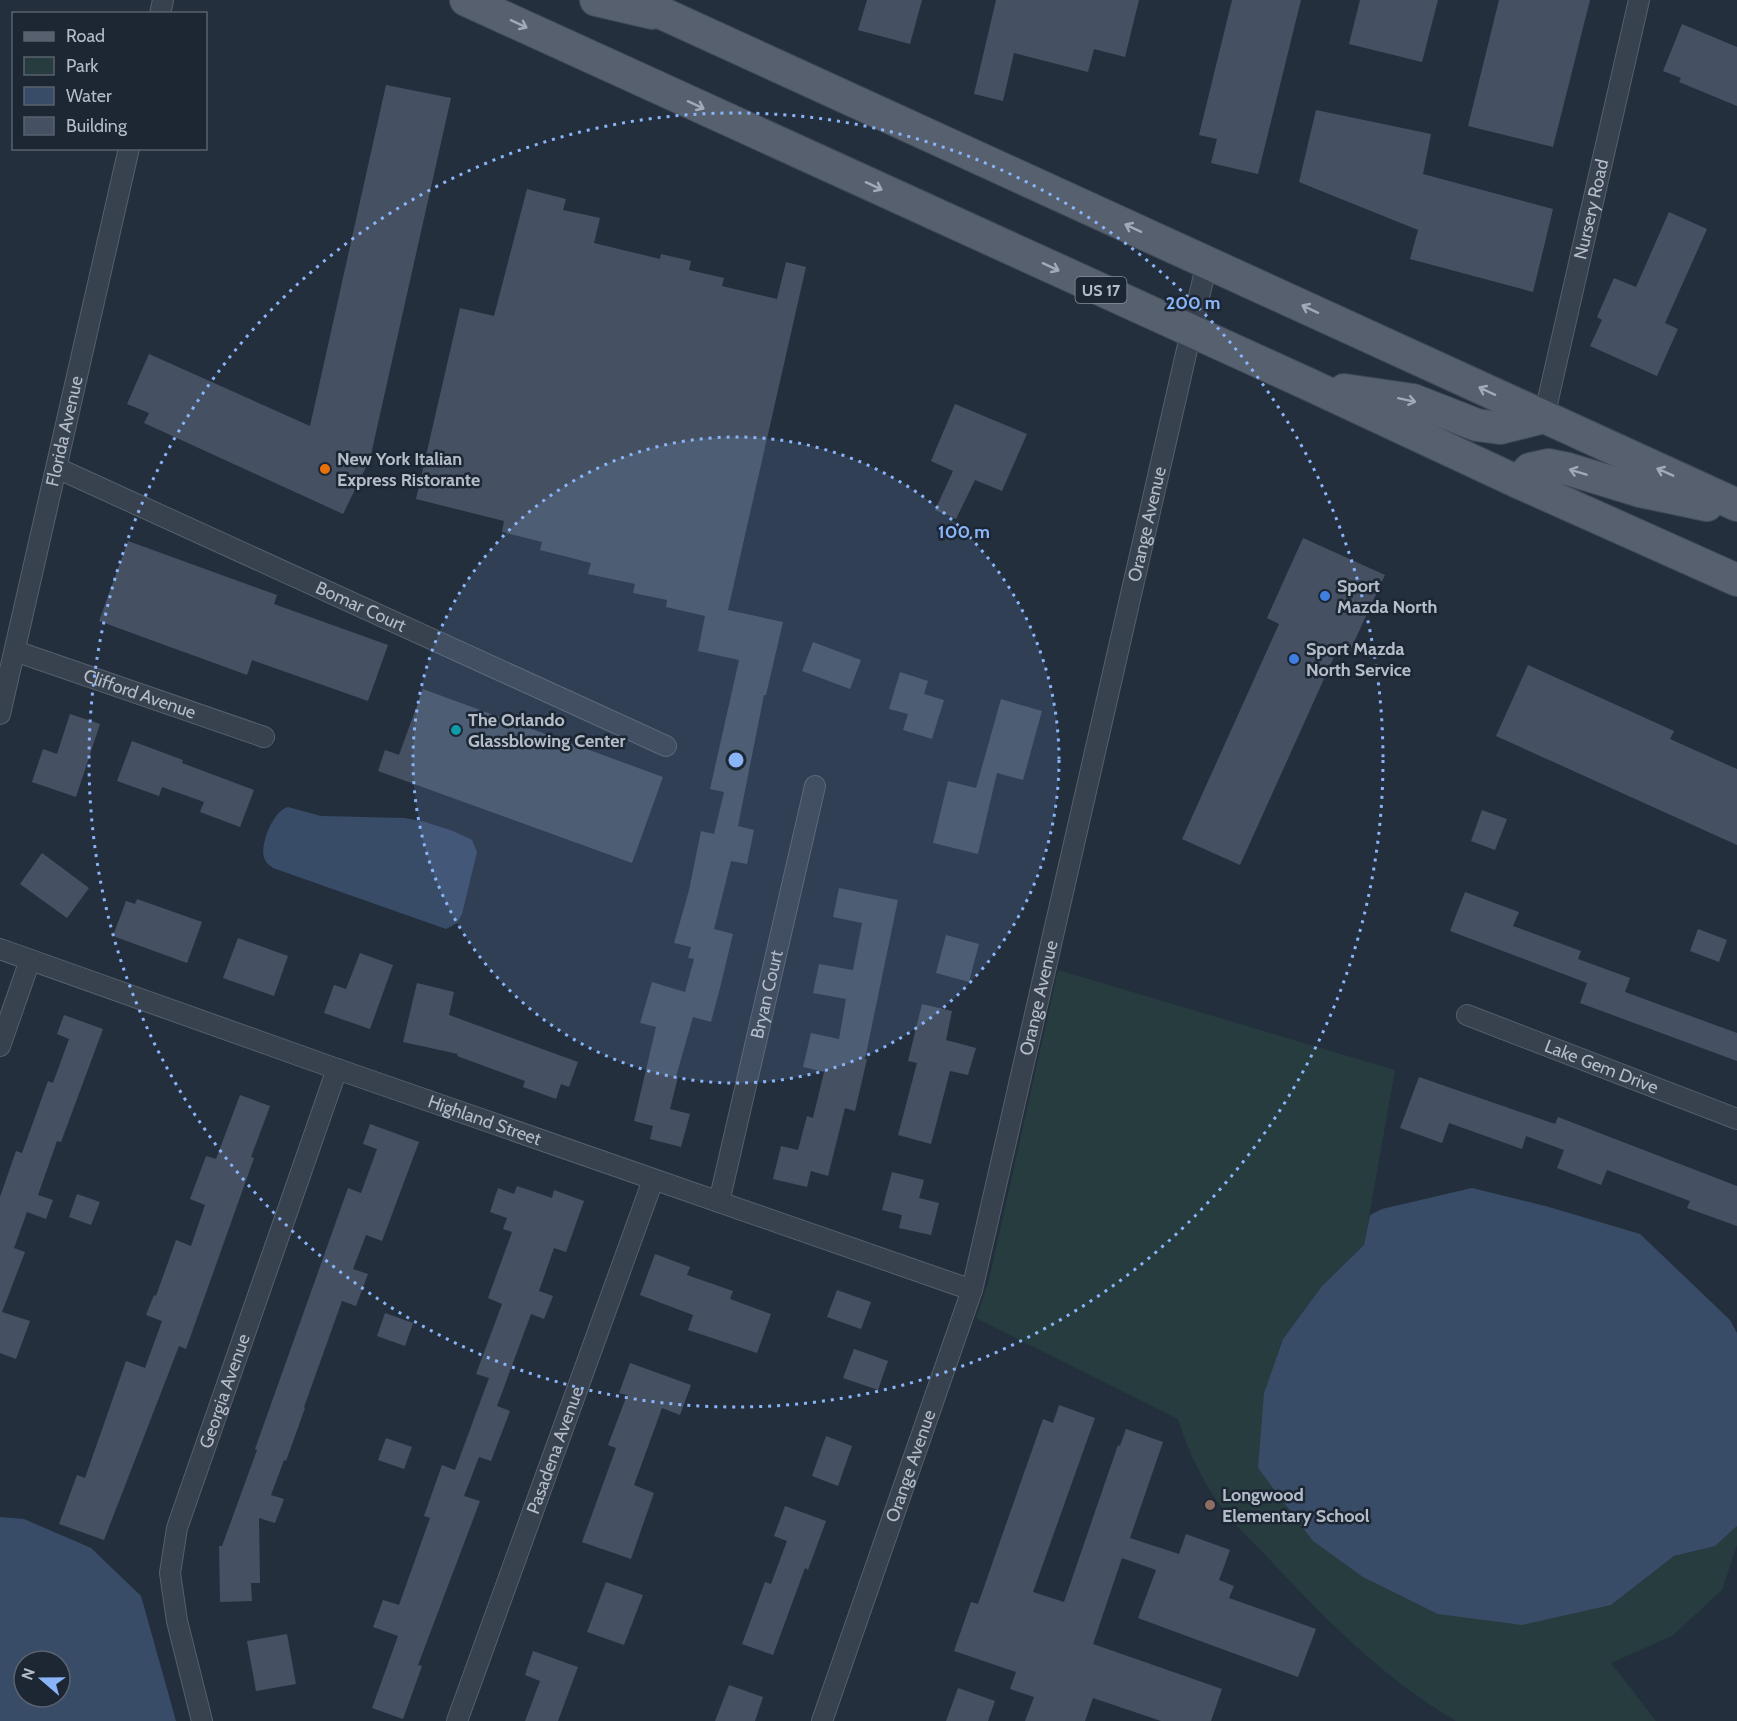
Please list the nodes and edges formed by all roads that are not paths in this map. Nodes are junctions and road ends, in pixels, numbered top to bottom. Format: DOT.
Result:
graph roads {
  1 [pos="466,0"];
  2 [pos="596,0"];
  3 [pos="633,0"];
  4 [pos="1639,0"];
  5 [pos="674,18"];
  6 [pos="129,150"];
  7 [pos="1207,262"];
  8 [pos="1190,331"];
  9 [pos="1308,384"];
  10 [pos="1544,417"];
  11 [pos="57,468"];
  12 [pos="1518,482"];
  13 [pos="1737,505"];
  14 [pos="1737,511"];
  15 [pos="1737,580"];
  16 [pos="15,651"];
  17 [pos="0,714"];
  18 [pos="264,736"];
  19 [pos="666,746"];
  20 [pos="815,786"];
  21 [pos="0,949"];
  22 [pos="30,960"];
  23 [pos="1467,1014"];
  24 [pos="0,1046"];
  25 [pos="337,1069"];
  26 [pos="1737,1119"];
  27 [pos="653,1180"];
  28 [pos="719,1202"];
  29 [pos="972,1290"];
  30 [pos="202,1721"];
  31 [pos="457,1721"];
  32 [pos="822,1721"];
  1 -- 8 [label="main road, US 17, one-way"];
  2 -- 5 [label="main road"];
  3 -- 5 [label="main road"];
  4 -- 10 [label="street, Nursery Road"];
  7 -- 5 [label="main road, one-way"];
  6 -- 11 [label="street, Florida Avenue"];
  7 -- 8 [label="street, Orange Avenue"];
  10 -- 7 [label="main road, one-way"];
  8 -- 9 [label="main road, US 17"];
  8 -- 29 [label="street, Orange Avenue"];
  9 -- 10 [label="main road, one-way"];
  9 -- 12 [label="main road, US 17"];
  13 -- 10 [label="main road, one-way"];
  11 -- 16 [label="street, Florida Avenue"];
  11 -- 19 [label="street, Bomar Court"];
  14 -- 12 [label="main road, one-way"];
  12 -- 15 [label="main road, US 17"];
  16 -- 17 [label="street, Florida Avenue"];
  16 -- 18 [label="street, Clifford Avenue"];
  20 -- 28 [label="street, Bryan Court"];
  21 -- 22 [label="street, Highland Street"];
  22 -- 24 [label="street"];
  22 -- 25 [label="street, Highland Street"];
  23 -- 26 [label="street, Lake Gem Drive"];
  25 -- 27 [label="street, Highland Street"];
  25 -- 30 [label="street, Georgia Avenue"];
  27 -- 28 [label="street, Highland Street"];
  27 -- 31 [label="street, Pasadena Avenue"];
  28 -- 29 [label="street, Highland Street"];
  29 -- 32 [label="street, Orange Avenue"];
}
